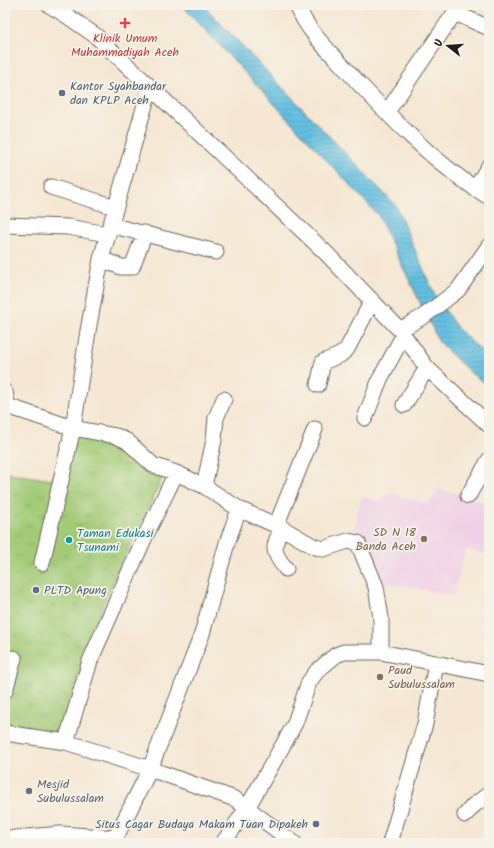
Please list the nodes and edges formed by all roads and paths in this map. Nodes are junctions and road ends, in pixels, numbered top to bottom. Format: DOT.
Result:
graph roads {
  1 [pos="49,5"];
  2 [pos="296,5"];
  3 [pos="457,9"];
  4 [pos="489,28"];
  5 [pos="150,87"];
  6 [pos="387,112"];
  7 [pos="489,166"];
  8 [pos="51,187"];
  9 [pos="475,189"];
  10 [pos="489,197"];
  11 [pos="115,206"];
  12 [pos="5,225"];
  13 [pos="108,230"];
  14 [pos="145,233"];
  15 [pos="489,246"];
  16 [pos="216,252"];
  17 [pos="101,258"];
  18 [pos="372,300"];
  19 [pos="402,332"];
  20 [pos="427,368"];
  21 [pos="318,385"];
  22 [pos="5,392"];
  23 [pos="224,399"];
  24 [pos="404,405"];
  25 [pos="365,418"];
  26 [pos="489,425"];
  27 [pos="73,428"];
  28 [pos="315,429"];
  29 [pos="489,460"];
  30 [pos="176,474"];
  31 [pos="204,486"];
  32 [pos="468,496"];
  33 [pos="239,509"];
  34 [pos="279,527"];
  35 [pos="42,562"];
  36 [pos="286,569"];
  37 [pos="381,652"];
  38 [pos="14,658"];
  39 [pos="436,663"];
  40 [pos="489,674"];
  41 [pos="5,691"];
  42 [pos="5,733"];
  43 [pos="66,742"];
  44 [pos="150,769"];
  45 [pos="489,794"];
  46 [pos="247,808"];
  47 [pos="465,815"];
  48 [pos="5,839"];
  49 [pos="114,841"];
  50 [pos="223,843"];
  51 [pos="294,843"];
  52 [pos="390,843"];
  1 -- 5 [label="street"];
  2 -- 6 [label="street"];
  3 -- 4 [label="street"];
  3 -- 6 [label="street"];
  5 -- 11 [label="street"];
  5 -- 18 [label="street"];
  6 -- 9 [label="street"];
  7 -- 9 [label="street"];
  8 -- 11 [label="street"];
  9 -- 10 [label="street"];
  11 -- 13 [label="street"];
  12 -- 13 [label="street"];
  13 -- 14 [label="street"];
  13 -- 17 [label="street"];
  14 -- 16 [label="street"];
  14 -- 17 [label="street"];
  15 -- 19 [label="street"];
  17 -- 27 [label="street"];
  18 -- 19 [label="street"];
  18 -- 21 [label="street"];
  19 -- 20 [label="street"];
  19 -- 25 [label="street"];
  20 -- 24 [label="street"];
  20 -- 26 [label="street"];
  22 -- 27 [label="street"];
  23 -- 31 [label="street"];
  27 -- 30 [label="street"];
  27 -- 35 [label="street"];
  28 -- 34 [label="street"];
  29 -- 32 [label="street"];
  30 -- 31 [label="street"];
  30 -- 43 [label="street"];
  31 -- 33 [label="street"];
  33 -- 34 [label="street"];
  33 -- 44 [label="street"];
  34 -- 36 [label="street"];
  34 -- 37 [label="street"];
  37 -- 39 [label="street"];
  37 -- 46 [label="street"];
  38 -- 41 [label="street"];
  39 -- 40 [label="street"];
  39 -- 52 [label="street"];
  42 -- 43 [label="street"];
  43 -- 44 [label="street"];
  44 -- 46 [label="street"];
  44 -- 49 [label="street"];
  45 -- 47 [label="street"];
  46 -- 50 [label="street"];
  46 -- 51 [label="street"];
  48 -- 49 [label="street"];
}
